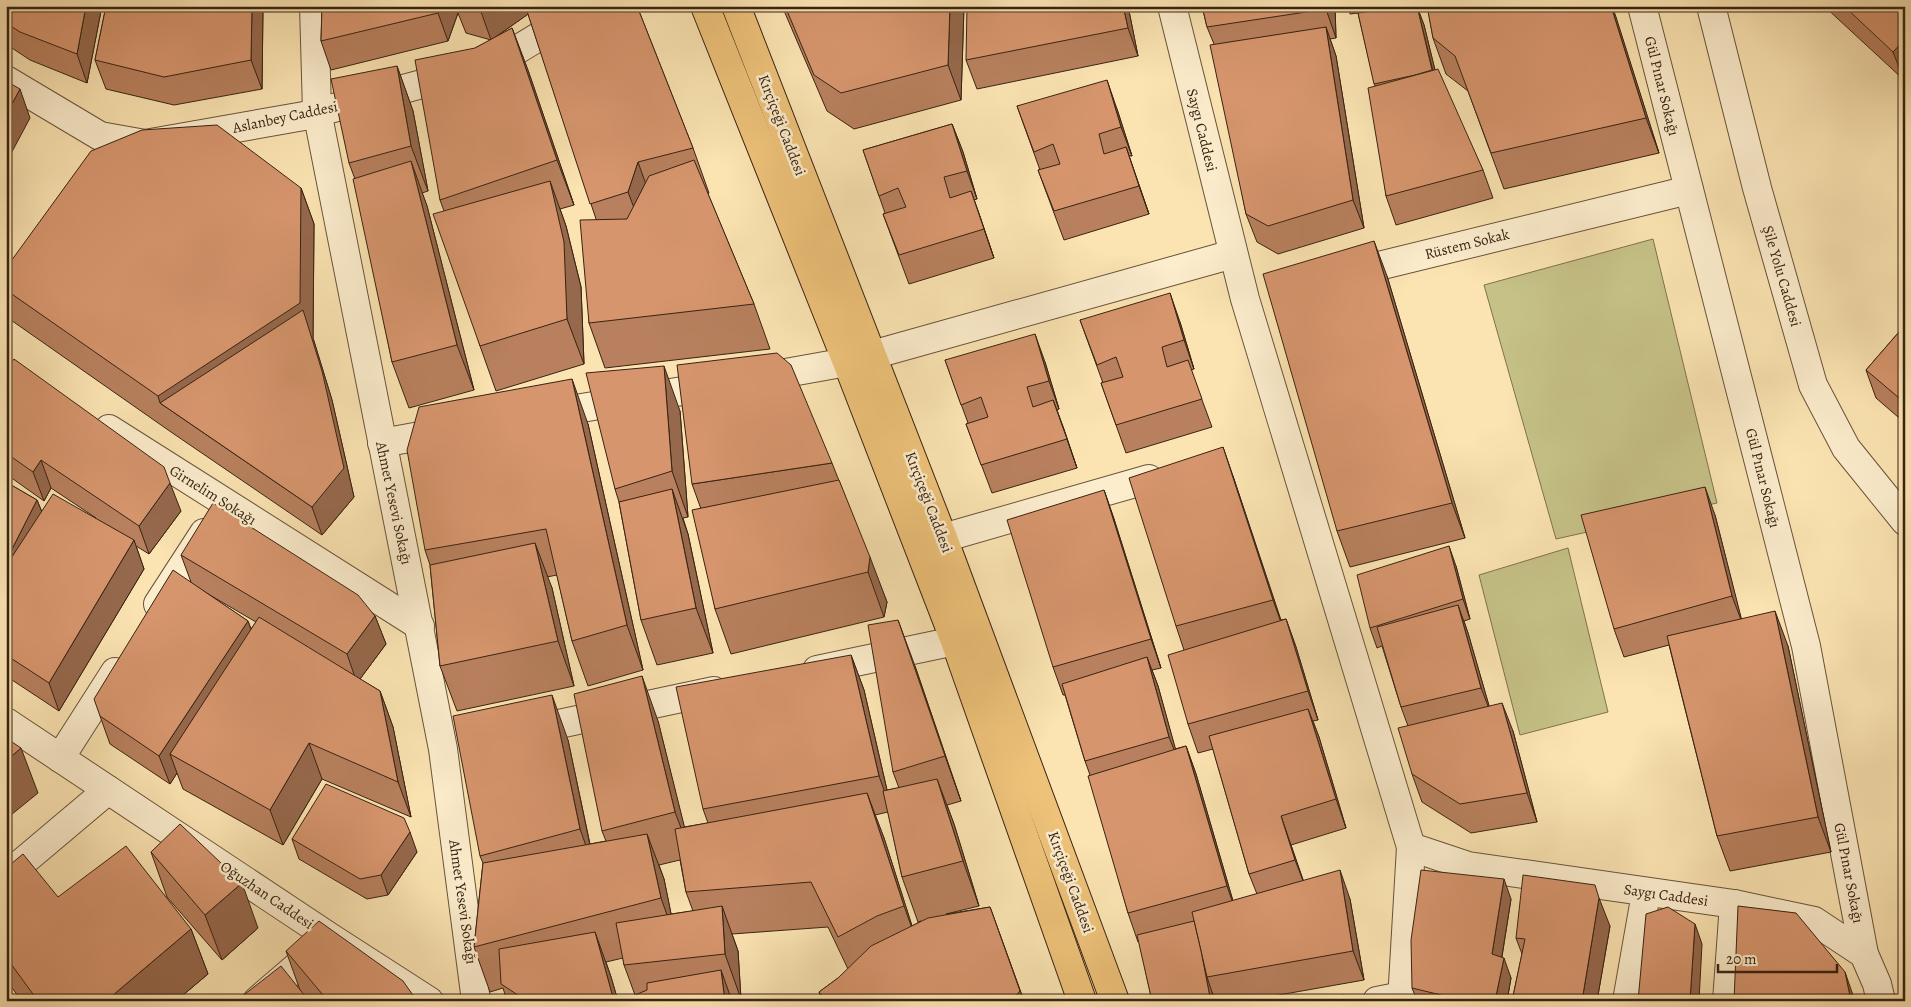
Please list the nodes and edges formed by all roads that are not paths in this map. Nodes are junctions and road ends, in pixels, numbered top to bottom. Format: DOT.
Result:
graph roads {
  1 [pos="314,6"];
  2 [pos="589,6"];
  3 [pos="705,6"];
  4 [pos="736,6"];
  5 [pos="1172,6"];
  6 [pos="1642,6"];
  7 [pos="1711,6"];
  8 [pos="6,80"];
  9 [pos="317,111"];
  10 [pos="100,136"];
  11 [pos="85,160"];
  12 [pos="1689,190"];
  13 [pos="1233,254"];
  14 [pos="1322,280"];
  15 [pos="860,359"];
  16 [pos="90,417"];
  17 [pos="517,419"];
  18 [pos="469,428"];
  19 [pos="382,443"];
  20 [pos="1149,479"];
  21 [pos="223,502"];
  22 [pos="1905,521"];
  23 [pos="943,538"];
  24 [pos="144,626"];
  25 [pos="420,626"];
  26 [pos="955,640"];
  27 [pos="128,651"];
  28 [pos="791,675"];
  29 [pos="742,685"];
  30 [pos="6,722"];
  31 [pos="501,736"];
  32 [pos="60,758"];
  33 [pos="108,790"];
  34 [pos="1411,847"];
  35 [pos="6,876"];
  36 [pos="1646,893"];
  37 [pos="1734,904"];
  38 [pos="331,938"];
  39 [pos="1864,954"];
  40 [pos="1394,999"];
  41 [pos="257,1001"];
  42 [pos="429,1001"];
  43 [pos="476,1001"];
  44 [pos="1082,1001"];
  45 [pos="1115,1001"];
  46 [pos="1627,1001"];
  47 [pos="1727,1001"];
  48 [pos="1881,1001"];
  1 -- 9 [label="street, Ahmet Yesevi Sokağı"];
  2 -- 9 [label="street, Aslanbey Caddesi"];
  3 -- 15 [label="main road, Kırçiçeği Caddesi"];
  4 -- 15 [label="main road, Kırçiçeği Caddesi"];
  5 -- 13 [label="street, Saygı Caddesi"];
  6 -- 12 [label="street, Gül Pınar Sokağı"];
  7 -- 22 [label="street, Şile Yolu Caddesi"];
  8 -- 10 [label="street, Aslanbey Caddesi"];
  9 -- 10 [label="street, Aslanbey Caddesi"];
  9 -- 19 [label="street, Ahmet Yesevi Sokağı"];
  10 -- 11 [label="street"];
  12 -- 14 [label="street, Rüstem Sokak"];
  12 -- 39 [label="street, Gül Pınar Sokağı"];
  13 -- 15 [label="street"];
  13 -- 34 [label="street, Saygı Caddesi"];
  15 -- 17 [label="street"];
  15 -- 23 [label="main road, Kırçiçeği Caddesi"];
  15 -- 26 [label="main road, Kırçiçeği Caddesi"];
  16 -- 21 [label="street, Girnelim Sokağı"];
  18 -- 19 [label="street"];
  19 -- 25 [label="street, Ahmet Yesevi Sokağı"];
  20 -- 23 [label="street"];
  21 -- 24 [label="street"];
  21 -- 25 [label="street, Girnelim Sokağı"];
  23 -- 45 [label="main road, Kırçiçeği Caddesi"];
  25 -- 43 [label="street, Ahmet Yesevi Sokağı"];
  26 -- 28 [label="street"];
  26 -- 44 [label="main road, Kırçiçeği Caddesi"];
  27 -- 32 [label="street"];
  29 -- 31 [label="street"];
  30 -- 32 [label="street, Oğuzhan Caddesi"];
  32 -- 33 [label="street, Oğuzhan Caddesi"];
  33 -- 35 [label="street"];
  33 -- 38 [label="street, Oğuzhan Caddesi"];
  34 -- 36 [label="street, Saygı Caddesi"];
  34 -- 40 [label="street"];
  36 -- 37 [label="street, Saygı Caddesi"];
  36 -- 46 [label="street"];
  37 -- 39 [label="street, Saygı Caddesi"];
  37 -- 47 [label="street"];
  38 -- 41 [label="street"];
  38 -- 42 [label="street, Oğuzhan Caddesi"];
  39 -- 48 [label="street"];
}
